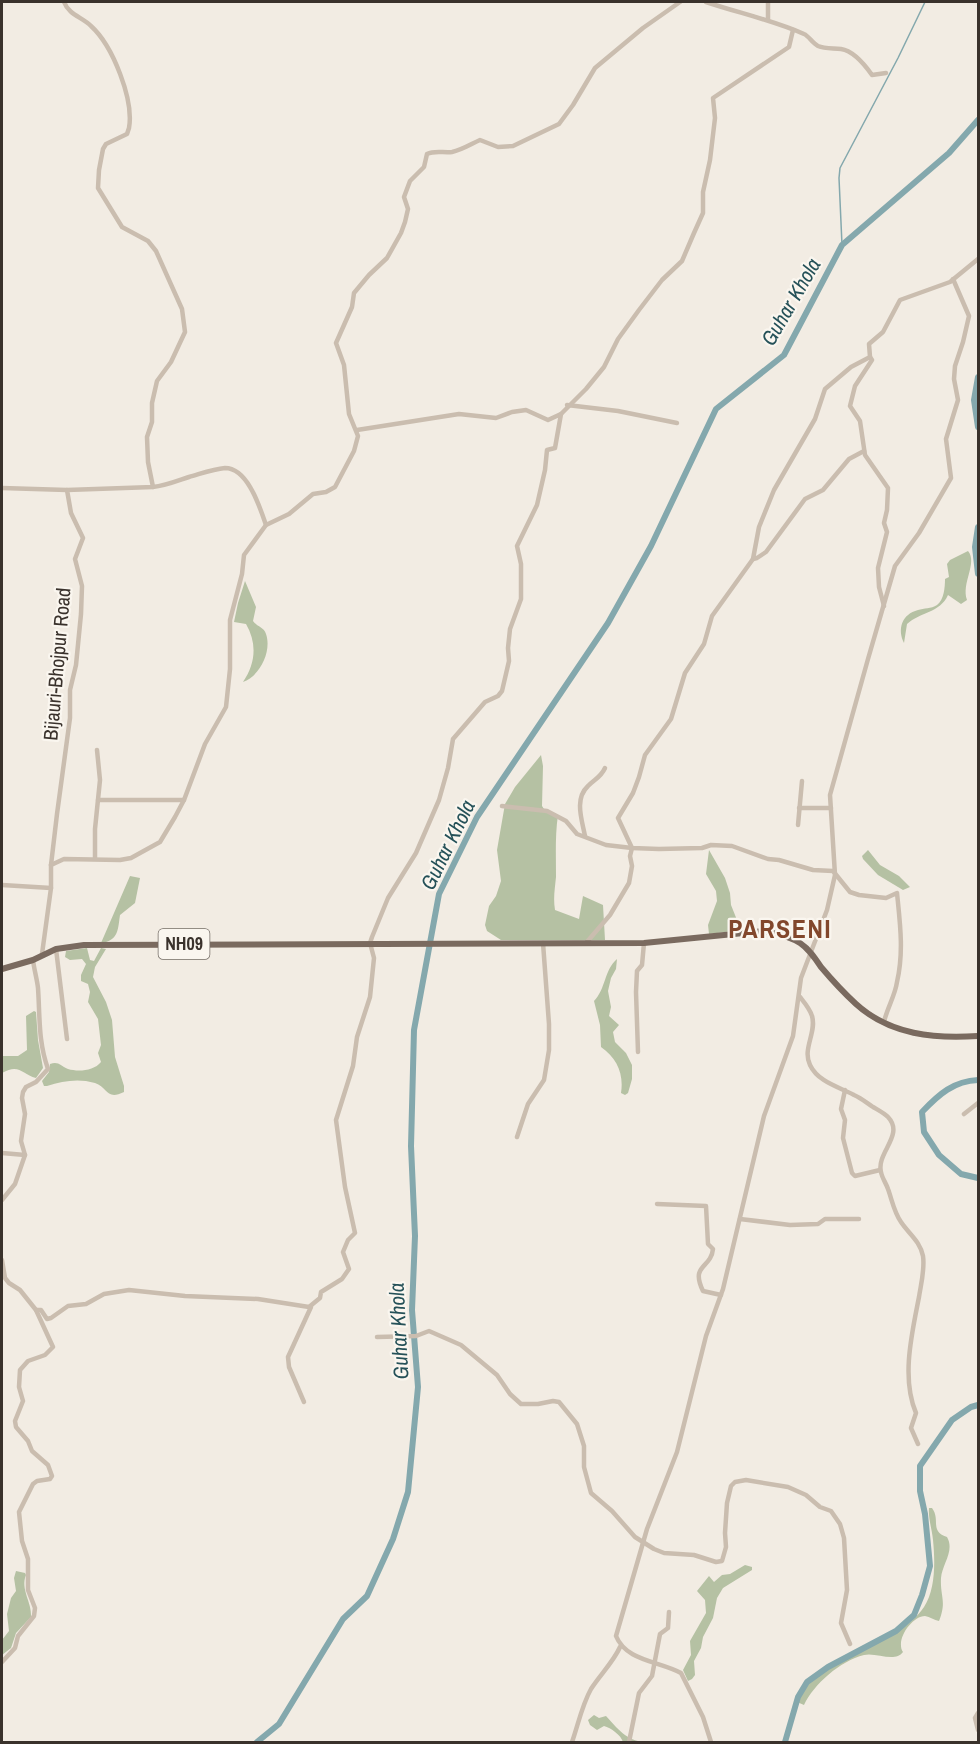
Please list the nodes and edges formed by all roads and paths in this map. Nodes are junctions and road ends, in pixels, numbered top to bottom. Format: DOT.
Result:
graph roads {
  1 [pos="64,2"];
  2 [pos="680,2"];
  3 [pos="706,2"];
  4 [pos="768,2"];
  5 [pos="768,20"];
  6 [pos="793,30"];
  7 [pos="886,73"];
  8 [pos="978,259"];
  9 [pos="952,279"];
  10 [pos="870,357"];
  11 [pos="567,405"];
  12 [pos="561,414"];
  13 [pos="677,423"];
  14 [pos="357,430"];
  15 [pos="864,451"];
  16 [pos="153,486"];
  17 [pos="2,488"];
  18 [pos="67,490"];
  19 [pos="266,525"];
  20 [pos="753,559"];
  21 [pos="884,606"];
  22 [pos="97,750"];
  23 [pos="605,768"];
  24 [pos="801,781"];
  25 [pos="98,800"];
  26 [pos="184,800"];
  27 [pos="502,806"];
  28 [pos="800,808"];
  29 [pos="831,808"];
  30 [pos="798,825"];
  31 [pos="585,836"];
  32 [pos="632,848"];
  33 [pos="95,858"];
  34 [pos="51,865"];
  35 [pos="835,875"];
  36 [pos="2,885"];
  37 [pos="51,888"];
  38 [pos="543,943"];
  39 [pos="586,943"];
  40 [pos="644,943"];
  41 [pos="370,944"];
  42 [pos="56,949"];
  43 [pos="810,952"];
  44 [pos="42,954"];
  45 [pos="33,960"];
  46 [pos="2,969"];
  47 [pos="800,997"];
  48 [pos="884,1022"];
  49 [pos="978,1036"];
  50 [pos="67,1039"];
  51 [pos="638,1052"];
  52 [pos="845,1090"];
  53 [pos="978,1103"];
  54 [pos="964,1114"];
  55 [pos="517,1137"];
  56 [pos="2,1153"];
  57 [pos="25,1155"];
  58 [pos="880,1170"];
  59 [pos="2,1200"];
  60 [pos="657,1204"];
  61 [pos="740,1219"];
  62 [pos="859,1219"];
  63 [pos="2,1260"];
  64 [pos="3,1277"];
  65 [pos="721,1295"];
  66 [pos="311,1307"];
  67 [pos="36,1310"];
  68 [pos="377,1337"];
  69 [pos="304,1402"];
  70 [pos="918,1444"];
  71 [pos="643,1543"];
  72 [pos="669,1612"];
  73 [pos="850,1644"];
  74 [pos="620,1647"];
  75 [pos="2,1662"];
  76 [pos="655,1663"];
  77 [pos="978,1713"];
  78 [pos="978,1730"];
  79 [pos="572,1743"];
  80 [pos="629,1743"];
  81 [pos="711,1743"];
  1 -- 16 [label="street"];
  2 -- 14 [label="street"];
  3 -- 5 [label="street"];
  4 -- 5 [label="street"];
  5 -- 6 [label="street"];
  6 -- 7 [label="street"];
  6 -- 11 [label="street"];
  8 -- 9 [label="street"];
  9 -- 10 [label="street"];
  9 -- 21 [label="street"];
  10 -- 15 [label="street"];
  10 -- 20 [label="street"];
  11 -- 12 [label="street"];
  11 -- 13 [label="street"];
  12 -- 14 [label="street"];
  12 -- 41 [label="street"];
  14 -- 19 [label="street"];
  15 -- 20 [label="street"];
  15 -- 21 [label="street"];
  16 -- 18 [label="street"];
  16 -- 19 [label="street"];
  17 -- 18 [label="street"];
  18 -- 34 [label="street, Bijauri-Bhojpur Road"];
  19 -- 26 [label="street"];
  20 -- 32 [label="street"];
  21 -- 29 [label="street"];
  22 -- 25 [label="street"];
  23 -- 31 [label="street"];
  24 -- 28 [label="street"];
  25 -- 26 [label="street"];
  25 -- 33 [label="street"];
  26 -- 33 [label="street"];
  27 -- 31 [label="street"];
  28 -- 29 [label="street"];
  28 -- 30 [label="street"];
  29 -- 35 [label="street"];
  31 -- 32 [label="street"];
  32 -- 35 [label="street"];
  32 -- 39 [label="street"];
  33 -- 34 [label="street"];
  34 -- 37 [label="street, Bijauri-Bhojpur Road"];
  35 -- 43 [label="street"];
  35 -- 48 [label="street"];
  36 -- 37 [label="street"];
  37 -- 44 [label="street, Bijauri-Bhojpur Road"];
  38 -- 39 [label="main road, NH09"];
  38 -- 41 [label="main road, NH09"];
  38 -- 55 [label="street"];
  39 -- 40 [label="main road, NH09"];
  40 -- 43 [label="main road, NH09"];
  40 -- 51 [label="street"];
  41 -- 42 [label="main road, NH09"];
  41 -- 66 [label="street"];
  42 -- 44 [label="main road, NH09"];
  42 -- 50 [label="street"];
  43 -- 47 [label="street"];
  43 -- 48 [label="main road, NH09"];
  44 -- 45 [label="main road, NH09"];
  45 -- 46 [label="main road, NH09"];
  45 -- 57 [label="street"];
  47 -- 52 [label="street"];
  47 -- 61 [label="street"];
  48 -- 49 [label="main road, NH09"];
  52 -- 58 [label="street"];
  52 -- 58 [label="street"];
  53 -- 54 [label="street"];
  56 -- 57 [label="street"];
  57 -- 59 [label="street"];
  58 -- 70 [label="street"];
  60 -- 65 [label="street"];
  61 -- 62 [label="street"];
  61 -- 65 [label="street"];
  63 -- 64 [label="street"];
  64 -- 67 [label="street"];
  65 -- 71 [label="street"];
  66 -- 67 [label="street"];
  66 -- 69 [label="street"];
  67 -- 75 [label="street"];
  68 -- 71 [label="street"];
  71 -- 73 [label="street"];
  71 -- 74 [label="street"];
  72 -- 76 [label="street"];
  74 -- 76 [label="street"];
  74 -- 79 [label="street"];
  76 -- 80 [label="street"];
  76 -- 81 [label="street"];
  77 -- 78 [label="street"];
}
